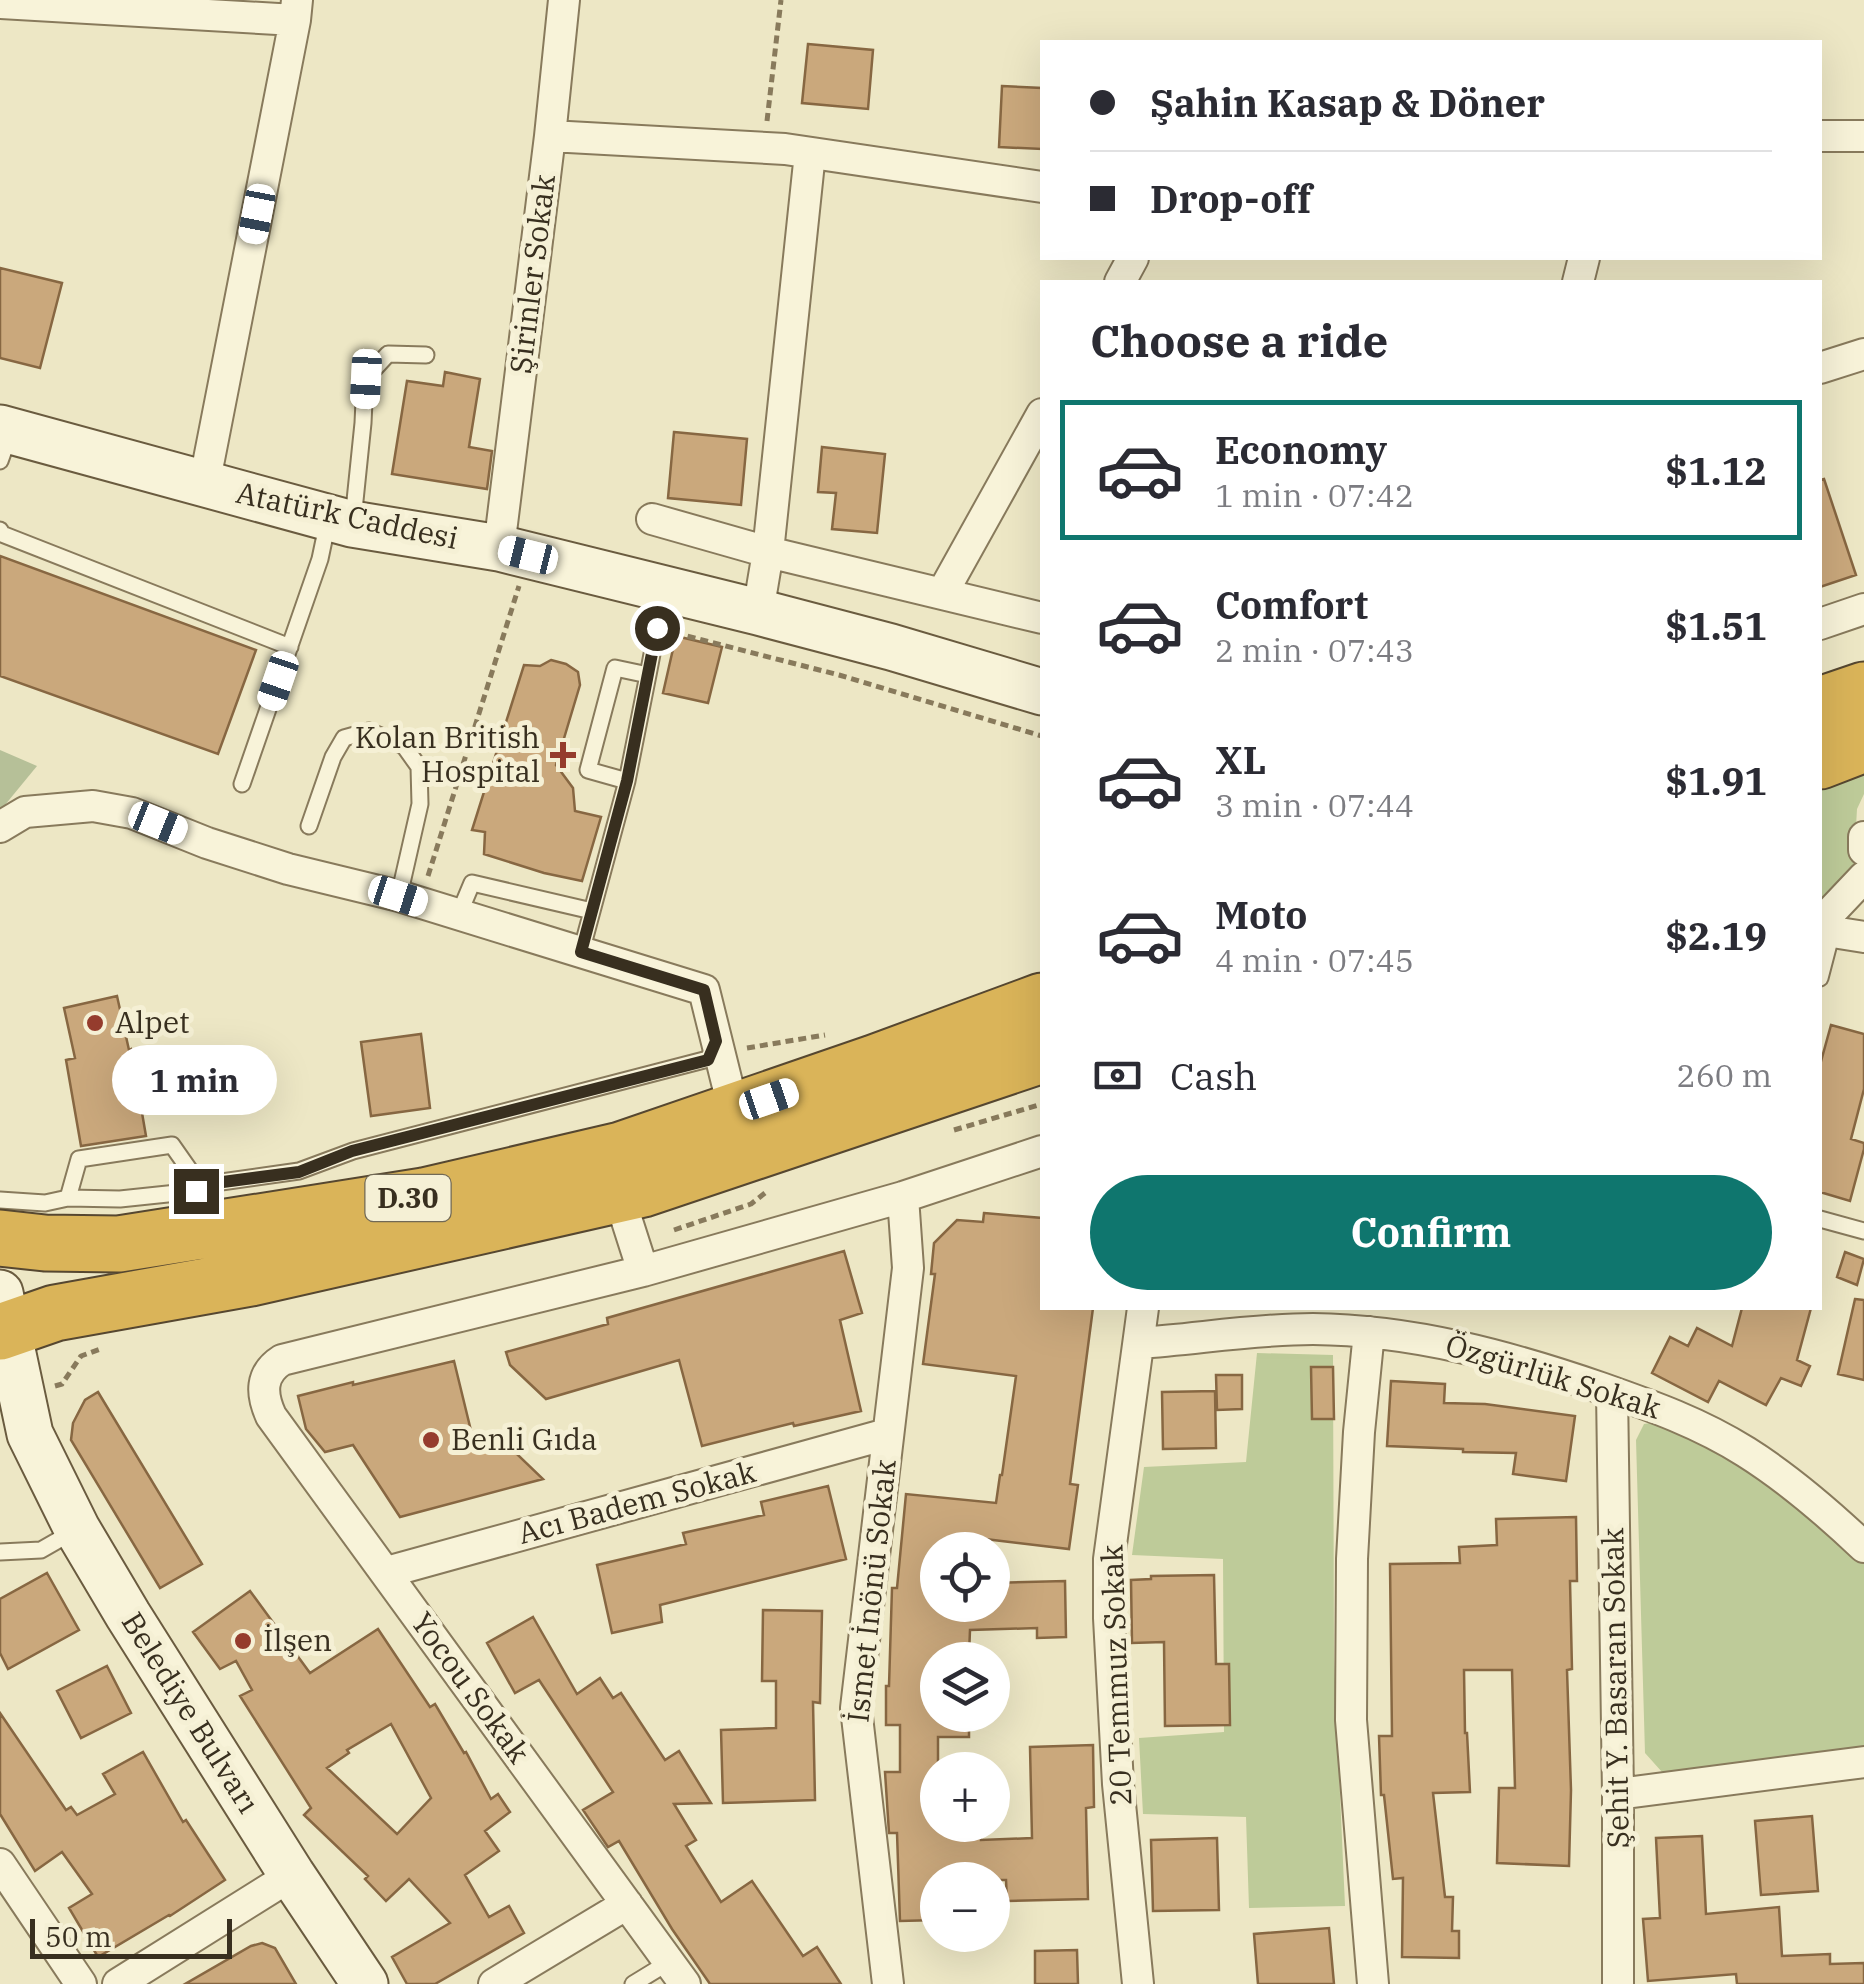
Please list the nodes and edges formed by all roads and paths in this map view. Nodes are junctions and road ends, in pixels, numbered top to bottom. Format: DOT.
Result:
graph roads {
  1 [pos="564,0"];
  2 [pos="781,0"];
  3 [pos="0,3"];
  4 [pos="296,10"];
  5 [pos="550,136"];
  6 [pos="1822,136"];
  7 [pos="1864,136"];
  8 [pos="764,148"];
  9 [pos="810,153"];
  10 [pos="1040,187"];
  11 [pos="1864,354"];
  12 [pos="426,356"];
  13 [pos="1822,367"];
  14 [pos="1040,418"];
  15 [pos="3,440"];
  16 [pos="204,485"];
  17 [pos="652,519"];
  18 [pos="340,520"];
  19 [pos="0,530"];
  20 [pos="514,551"];
  21 [pos="768,552"];
  22 [pos="942,592"];
  23 [pos="658,607"];
  24 [pos="1864,609"];
  25 [pos="758,612"];
  26 [pos="1040,617"];
  27 [pos="1822,623"];
  28 [pos="290,647"];
  29 [pos="648,675"];
  30 [pos="1864,690"];
  31 [pos="1040,691"];
  32 [pos="1822,704"];
  33 [pos="1040,735"];
  34 [pos="1864,744"];
  35 [pos="1822,760"];
  36 [pos="627,781"];
  37 [pos="242,784"];
  38 [pos="309,826"];
  39 [pos="0,828"];
  40 [pos="1864,837"];
  41 [pos="1864,850"];
  42 [pos="1864,877"];
  43 [pos="409,899"];
  44 [pos="592,911"];
  45 [pos="459,914"];
  46 [pos="1824,927"];
  47 [pos="1864,937"];
  48 [pos="581,952"];
  49 [pos="1822,952"];
  50 [pos="1040,1002"];
  51 [pos="716,1041"];
  52 [pos="1040,1056"];
  53 [pos="734,1112"];
  54 [pos="1040,1152"];
  55 [pos="200,1185"];
  56 [pos="619,1196"];
  57 [pos="68,1198"];
  58 [pos="903,1198"];
  59 [pos="0,1200"];
  60 [pos="1822,1220"];
  61 [pos="1864,1231"];
  62 [pos="0,1238"];
  63 [pos="643,1271"];
  64 [pos="1144,1310"];
  65 [pos="2,1318"];
  66 [pos="1369,1332"];
  67 [pos="1139,1343"];
  68 [pos="106,1347"];
  69 [pos="1612,1392"];
  70 [pos="17,1411"];
  71 [pos="888,1434"];
  72 [pos="77,1529"];
  73 [pos="1864,1547"];
  74 [pos="0,1552"];
  75 [pos="387,1572"];
  76 [pos="1864,1762"];
  77 [pos="1618,1794"];
  78 [pos="0,1864"];
  79 [pos="292,1875"];
  80 [pos="627,1904"];
  81 [pos="677,1973"];
  82 [pos="81,1984"];
  83 [pos="118,1984"];
  84 [pos="365,1984"];
  85 [pos="494,1984"];
  86 [pos="633,1984"];
  87 [pos="888,1984"];
  88 [pos="1138,1984"];
  89 [pos="1374,1984"];
  90 [pos="1618,1984"];
  1 -- 5 [label="street, Şirinler Sokak"];
  2 -- 8 [label="path"];
  3 -- 4 [label="street"];
  4 -- 16 [label="street"];
  5 -- 8 [label="street"];
  5 -- 20 [label="street, Şirinler Sokak"];
  6 -- 7 [label="street"];
  8 -- 9 [label="street"];
  9 -- 10 [label="street"];
  9 -- 21 [label="street"];
  11 -- 13 [label="street"];
  12 -- 18 [label="lane"];
  14 -- 22 [label="street"];
  15 -- 16 [label="main road, Atatürk Caddesi"];
  16 -- 18 [label="main road, Atatürk Caddesi"];
  17 -- 21 [label="street"];
  18 -- 20 [label="main road, Atatürk Caddesi"];
  18 -- 28 [label="lane"];
  19 -- 28 [label="lane"];
  20 -- 23 [label="main road, Atatürk Caddesi"];
  20 -- 43 [label="path"];
  21 -- 22 [label="street"];
  21 -- 25 [label="street"];
  22 -- 26 [label="street"];
  23 -- 25 [label="main road, Atatürk Caddesi"];
  23 -- 29 [label="lane"];
  23 -- 33 [label="path"];
  24 -- 27 [label="street"];
  25 -- 31 [label="main road, Atatürk Caddesi"];
  28 -- 37 [label="lane"];
  29 -- 36 [label="lane"];
  29 -- 36 [label="lane"];
  30 -- 32 [label="highway"];
  34 -- 35 [label="highway"];
  36 -- 44 [label="lane"];
  38 -- 43 [label="lane"];
  39 -- 43 [label="street"];
  40 -- 41 [label="street"];
  42 -- 46 [label="street"];
  43 -- 45 [label="street"];
  44 -- 45 [label="lane"];
  44 -- 48 [label="lane"];
  45 -- 48 [label="street"];
  46 -- 47 [label="street"];
  46 -- 49 [label="lane"];
  48 -- 51 [label="street"];
  50 -- 53 [label="highway, D.30"];
  51 -- 53 [label="street"];
  51 -- 55 [label="lane"];
  52 -- 56 [label="highway, D.30"];
  53 -- 62 [label="highway, D.30"];
  54 -- 58 [label="street"];
  55 -- 57 [label="lane"];
  55 -- 57 [label="lane"];
  56 -- 63 [label="street"];
  56 -- 65 [label="highway, D.30"];
  57 -- 59 [label="lane"];
  58 -- 63 [label="street"];
  58 -- 71 [label="street, İsmet İnönü Sokak"];
  60 -- 61 [label="lane"];
  63 -- 75 [label="street, Yocou Sokak"];
  64 -- 67 [label="street, 20 Temmuz Sokak"];
  65 -- 70 [label="main road, Belediye Bulvarı"];
  66 -- 67 [label="street, Özgürlük Sokak"];
  66 -- 69 [label="street, Özgürlük Sokak"];
  66 -- 89 [label="street"];
  67 -- 88 [label="street, 20 Temmuz Sokak"];
  68 -- 70 [label="path"];
  69 -- 73 [label="street, Özgürlük Sokak"];
  69 -- 77 [label="street, Şehit Y. Basaran Sokak"];
  70 -- 72 [label="main road, Belediye Bulvarı"];
  71 -- 75 [label="street, Acı Badem Sokak"];
  71 -- 87 [label="street, İsmet İnönü Sokak"];
  72 -- 74 [label="lane"];
  72 -- 79 [label="main road, Belediye Bulvarı"];
  75 -- 80 [label="street, Yocou Sokak"];
  76 -- 77 [label="street"];
  77 -- 90 [label="street, Şehit Y. Basaran Sokak"];
  78 -- 82 [label="street"];
  79 -- 83 [label="street"];
  79 -- 84 [label="main road, Belediye Bulvarı"];
  80 -- 81 [label="street, Yocou Sokak"];
  80 -- 85 [label="street"];
  81 -- 86 [label="lane"];
}
